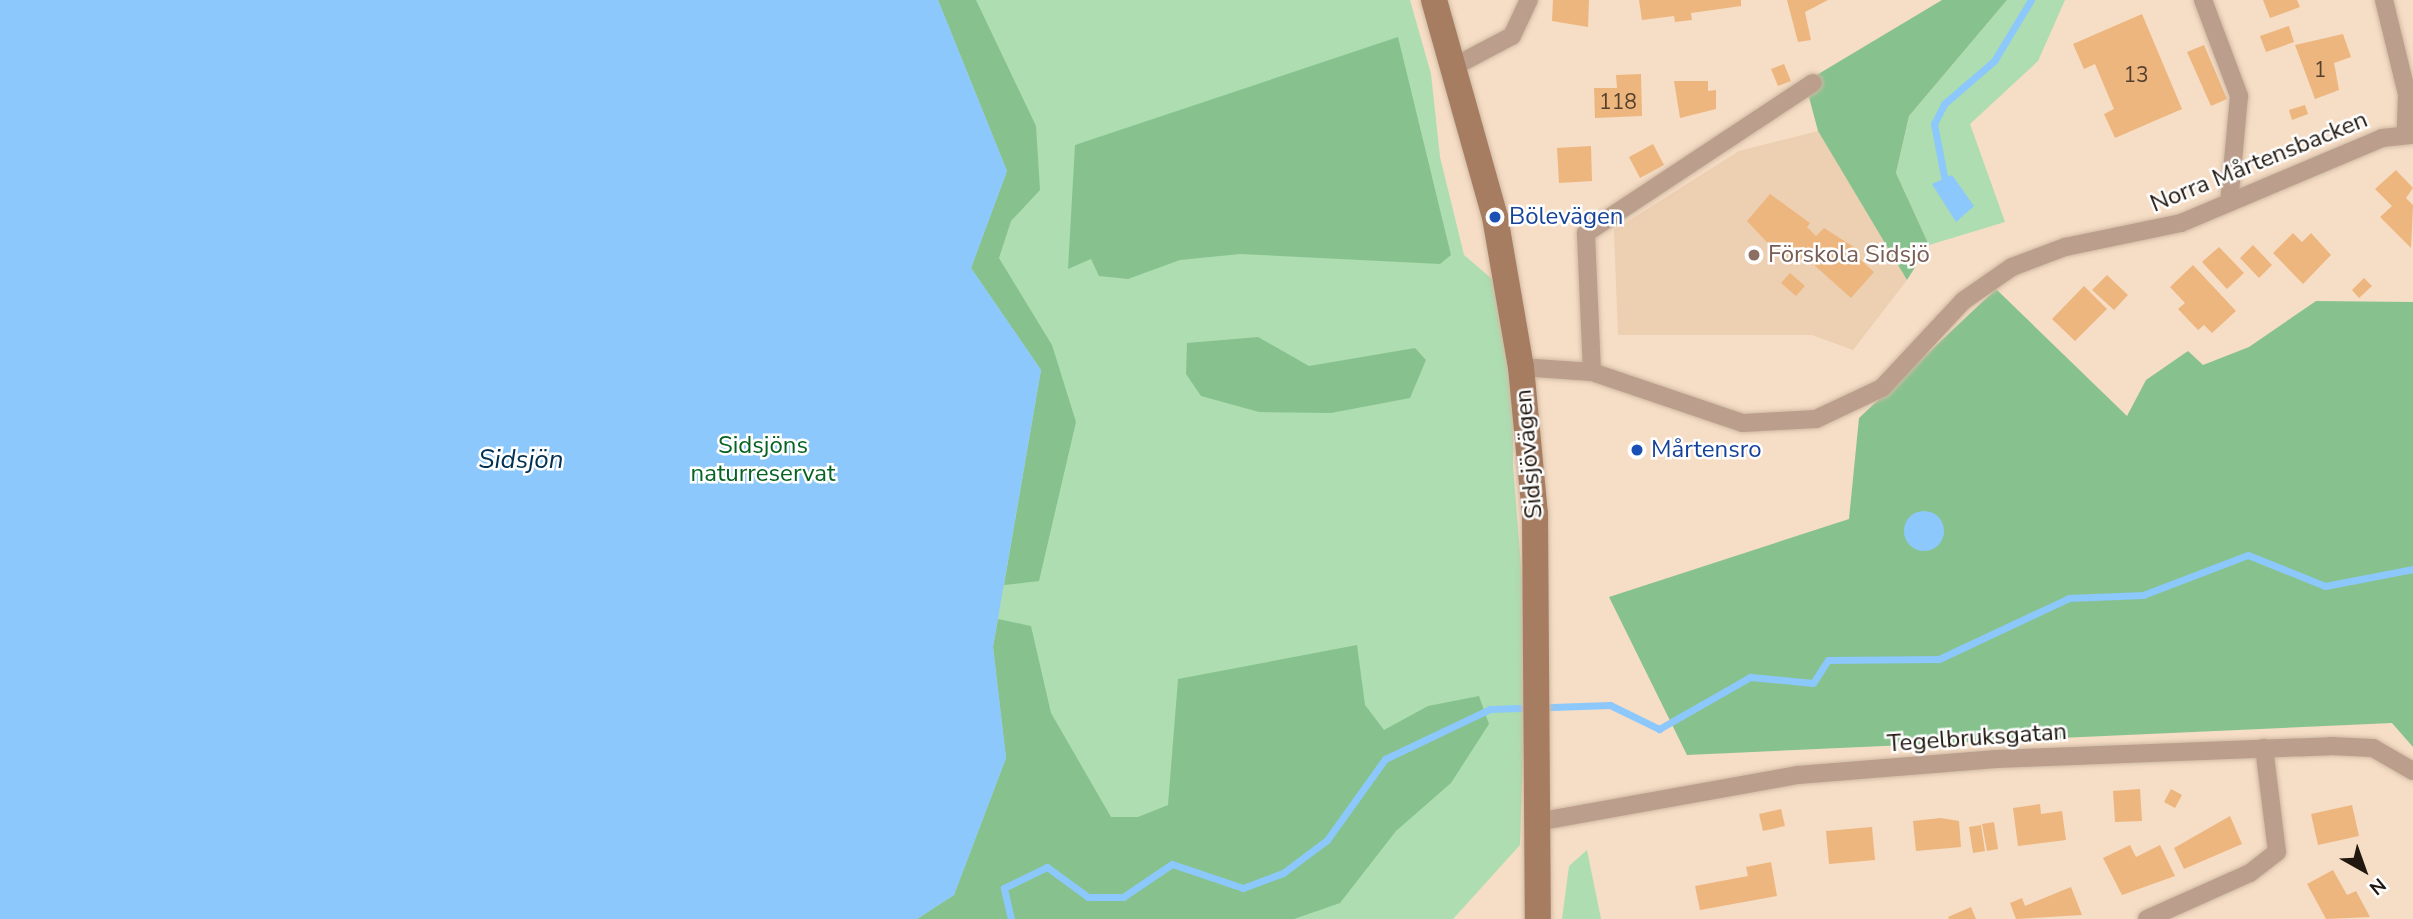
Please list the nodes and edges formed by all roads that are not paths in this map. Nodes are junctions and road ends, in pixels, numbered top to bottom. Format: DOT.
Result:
graph roads {
  1 [pos="1434,0"];
  2 [pos="1529,0"];
  3 [pos="2203,0"];
  4 [pos="2384,0"];
  5 [pos="1455,66"];
  6 [pos="1813,83"];
  7 [pos="2409,134"];
  8 [pos="2229,203"];
  9 [pos="1521,367"];
  10 [pos="1592,372"];
  11 [pos="2264,748"];
  12 [pos="2413,771"];
  13 [pos="1542,821"];
  14 [pos="1538,919"];
  15 [pos="2147,919"];
  1 -- 5 [label="main road, Sidsjövägen"];
  2 -- 5 [label="street"];
  3 -- 8 [label="street"];
  4 -- 7 [label="street"];
  5 -- 9 [label="main road, Sidsjövägen"];
  6 -- 10 [label="street"];
  7 -- 8 [label="street, Norra Mårtensbacken"];
  8 -- 10 [label="street, Norra Mårtensbacken"];
  9 -- 10 [label="street, Norra Mårtensbacken"];
  9 -- 13 [label="main road, Sidsjövägen"];
  11 -- 12 [label="street, Tegelbruksgatan"];
  11 -- 13 [label="street, Tegelbruksgatan"];
  11 -- 15 [label="street"];
  13 -- 14 [label="main road, Sidsjövägen"];
}
